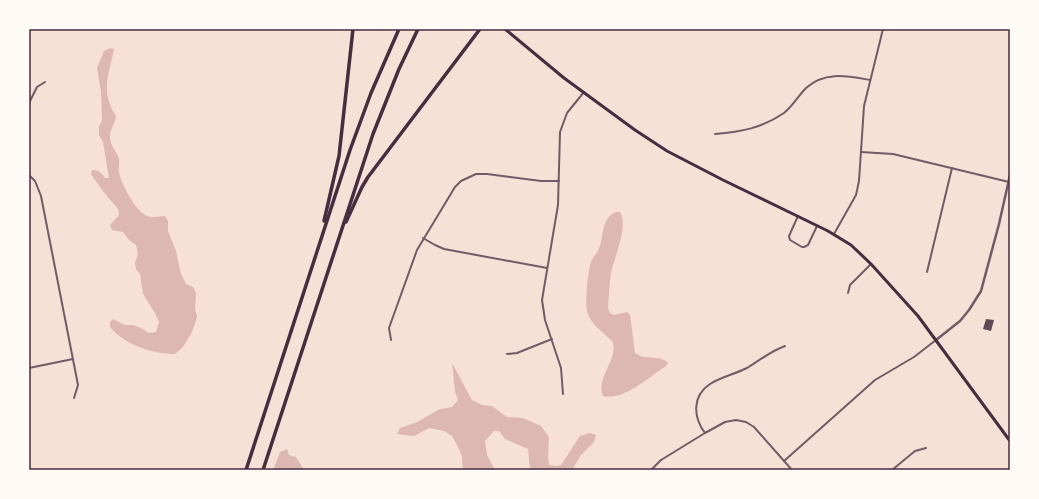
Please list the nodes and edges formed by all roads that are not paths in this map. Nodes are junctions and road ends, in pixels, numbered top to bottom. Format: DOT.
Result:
graph roads {
  1 [pos="354,29"];
  2 [pos="399,29"];
  3 [pos="418,29"];
  4 [pos="480,29"];
  5 [pos="505,29"];
  6 [pos="882,29"];
  7 [pos="870,80"];
  8 [pos="45,82"];
  9 [pos="584,92"];
  10 [pos="29,103"];
  11 [pos="715,134"];
  12 [pos="862,152"];
  13 [pos="952,168"];
  14 [pos="29,175"];
  15 [pos="1010,176"];
  16 [pos="559,181"];
  17 [pos="1009,182"];
  18 [pos="798,216"];
  19 [pos="818,225"];
  20 [pos="834,234"];
  21 [pos="423,238"];
  22 [pos="320,241"];
  23 [pos="337,243"];
  24 [pos="871,264"];
  25 [pos="547,268"];
  26 [pos="927,272"];
  27 [pos="848,293"];
  28 [pos="552,339"];
  29 [pos="391,340"];
  30 [pos="936,340"];
  31 [pos="785,346"];
  32 [pos="507,354"];
  33 [pos="73,359"];
  34 [pos="29,368"];
  35 [pos="563,394"];
  36 [pos="74,398"];
  37 [pos="705,433"];
  38 [pos="1010,441"];
  39 [pos="926,448"];
  40 [pos="784,461"];
  41 [pos="246,470"];
  42 [pos="263,470"];
  43 [pos="651,470"];
  44 [pos="792,470"];
  45 [pos="892,470"];
  1 -- 22 [label="highway"];
  2 -- 22 [label="highway"];
  3 -- 23 [label="highway"];
  4 -- 23 [label="highway"];
  5 -- 9 [label="main road"];
  6 -- 7 [label="street"];
  7 -- 11 [label="street"];
  7 -- 12 [label="street"];
  8 -- 10 [label="street"];
  9 -- 16 [label="street"];
  9 -- 18 [label="main road"];
  12 -- 13 [label="street"];
  12 -- 20 [label="street"];
  13 -- 17 [label="street"];
  13 -- 26 [label="street"];
  14 -- 33 [label="street"];
  15 -- 17 [label="street"];
  16 -- 21 [label="street"];
  16 -- 25 [label="street"];
  17 -- 30 [label="street"];
  18 -- 19 [label="main road"];
  18 -- 19 [label="street"];
  19 -- 20 [label="main road"];
  20 -- 24 [label="main road"];
  21 -- 25 [label="street"];
  21 -- 29 [label="street"];
  22 -- 41 [label="highway"];
  23 -- 42 [label="highway"];
  24 -- 27 [label="street"];
  24 -- 30 [label="main road"];
  25 -- 28 [label="street"];
  28 -- 32 [label="street"];
  28 -- 35 [label="street"];
  30 -- 38 [label="main road"];
  30 -- 40 [label="street"];
  31 -- 37 [label="street"];
  33 -- 34 [label="street"];
  33 -- 36 [label="street"];
  37 -- 40 [label="street"];
  37 -- 43 [label="street"];
  39 -- 45 [label="street"];
  40 -- 44 [label="street"];
}
